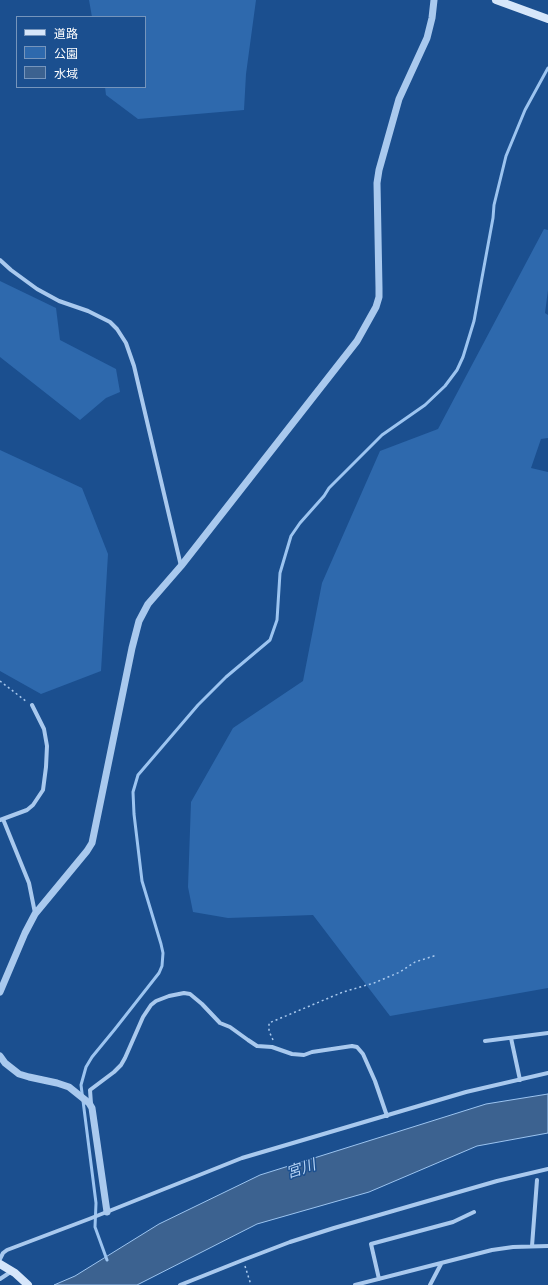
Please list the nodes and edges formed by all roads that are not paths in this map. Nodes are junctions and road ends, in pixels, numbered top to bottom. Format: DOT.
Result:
graph roads {
  1 [pos="434,0"];
  2 [pos="496,0"];
  3 [pos="548,19"];
  4 [pos="0,260"];
  5 [pos="181,566"];
  6 [pos="32,705"];
  7 [pos="2,819"];
  8 [pos="35,914"];
  9 [pos="0,992"];
  10 [pos="548,1033"];
  11 [pos="511,1038"];
  12 [pos="485,1041"];
  13 [pos="0,1056"];
  14 [pos="548,1073"];
  15 [pos="520,1080"];
  16 [pos="90,1106"];
  17 [pos="387,1116"];
  18 [pos="548,1169"];
  19 [pos="537,1180"];
  20 [pos="474,1212"];
  21 [pos="104,1213"];
  22 [pos="532,1246"];
  23 [pos="548,1246"];
  24 [pos="0,1259"];
  25 [pos="0,1264"];
  26 [pos="441,1264"];
  27 [pos="13,1272"];
  28 [pos="0,1279"];
  29 [pos="379,1279"];
  30 [pos="28,1285"];
  31 [pos="180,1285"];
  32 [pos="355,1285"];
  33 [pos="430,1285"];
  1 -- 5 [label="street"];
  2 -- 3 [label="main road"];
  4 -- 5 [label="street"];
  5 -- 8 [label="street"];
  6 -- 7 [label="street"];
  7 -- 8 [label="street"];
  8 -- 9 [label="street"];
  10 -- 11 [label="street"];
  11 -- 12 [label="street"];
  11 -- 15 [label="street"];
  13 -- 16 [label="street"];
  14 -- 15 [label="street"];
  15 -- 17 [label="street"];
  16 -- 17 [label="street"];
  16 -- 21 [label="street"];
  17 -- 21 [label="street"];
  18 -- 31 [label="street"];
  19 -- 22 [label="street"];
  20 -- 29 [label="street"];
  21 -- 24 [label="street"];
  22 -- 23 [label="street"];
  22 -- 26 [label="street"];
  25 -- 27 [label="main road"];
  26 -- 29 [label="street"];
  26 -- 33 [label="street"];
  27 -- 28 [label="street"];
  27 -- 30 [label="main road"];
  29 -- 32 [label="street"];
}
